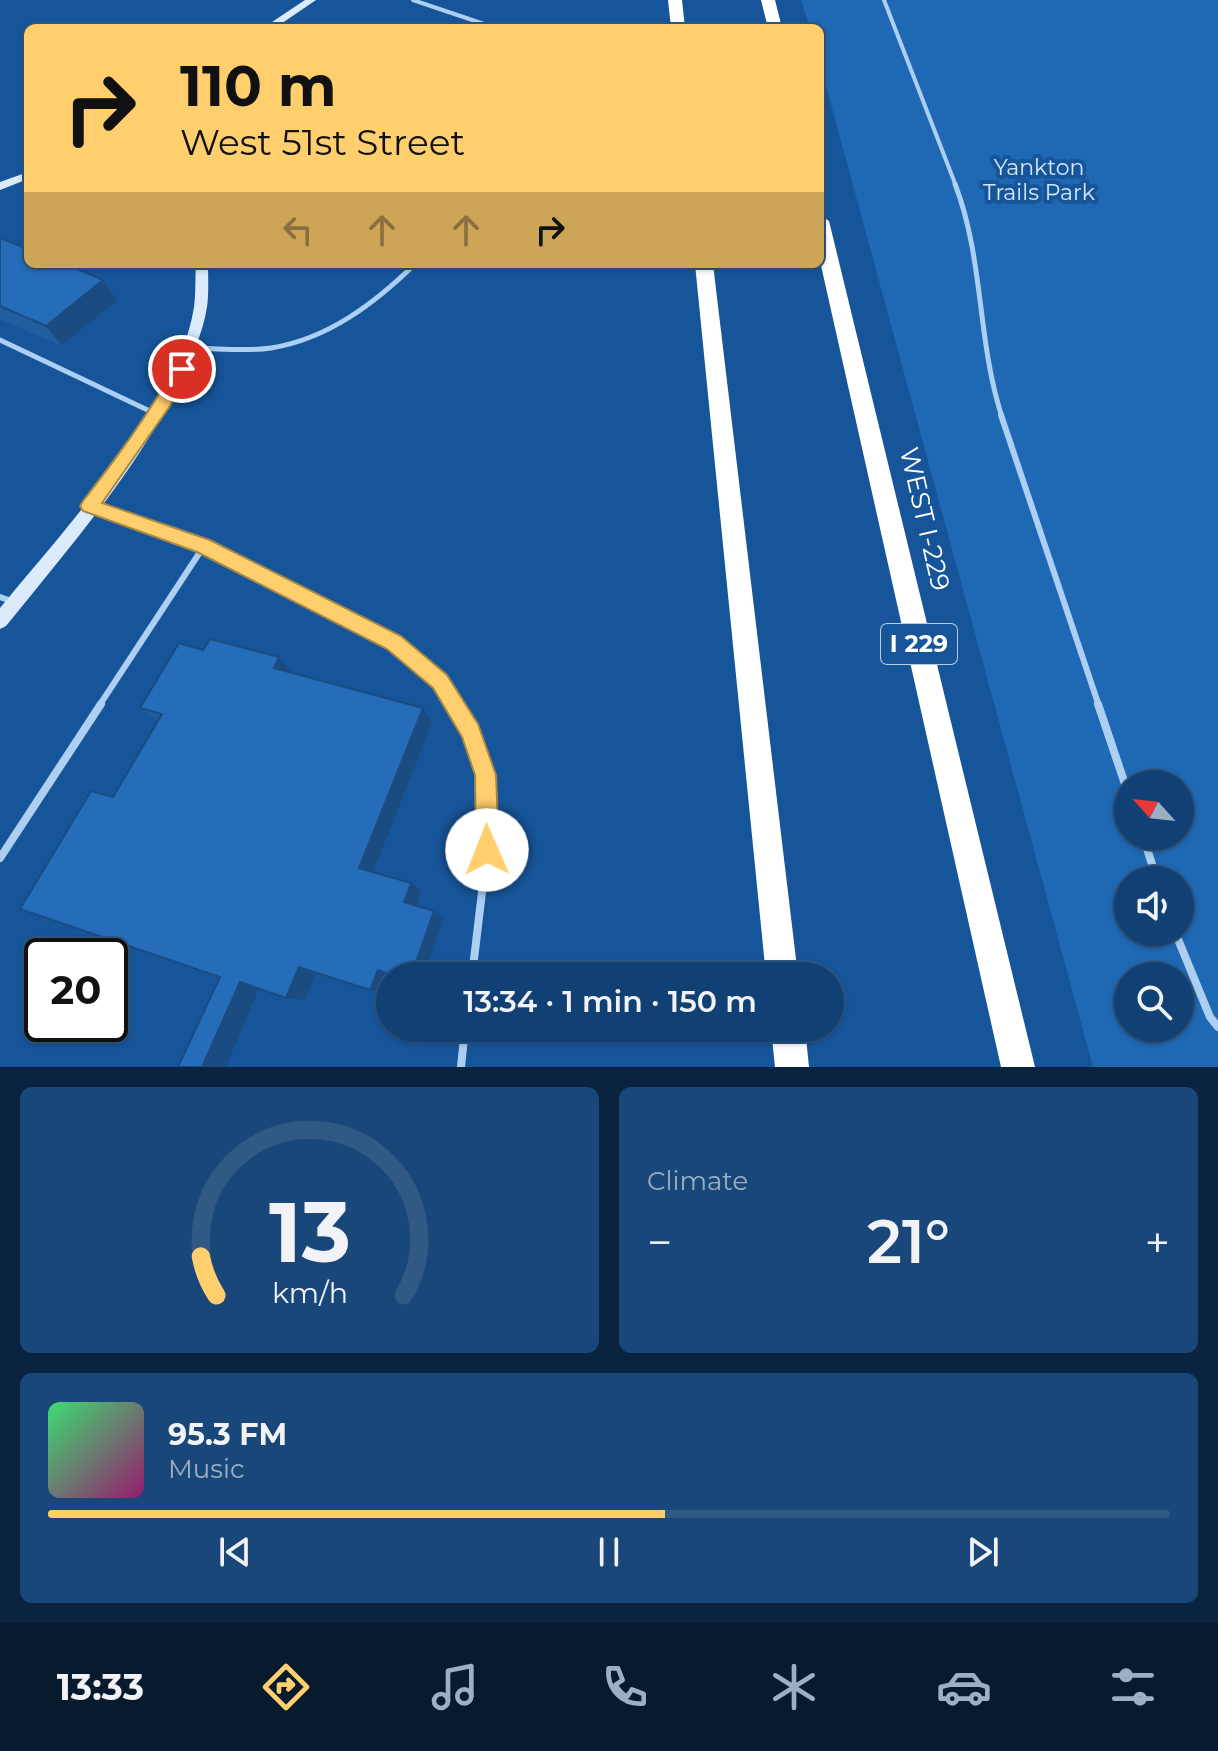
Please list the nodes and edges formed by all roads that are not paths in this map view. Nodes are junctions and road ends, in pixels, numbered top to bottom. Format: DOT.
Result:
graph roads {
  1 [pos="311,0"];
  2 [pos="413,0"];
  3 [pos="675,0"];
  4 [pos="768,0"];
  5 [pos="884,0"];
  6 [pos="274,24"];
  7 [pos="484,24"];
  8 [pos="678,24"];
  9 [pos="774,24"];
  10 [pos="24,177"];
  11 [pos="0,186"];
  12 [pos="824,238"];
  13 [pos="203,268"];
  14 [pos="410,268"];
  15 [pos="704,268"];
  16 [pos="0,340"];
  17 [pos="190,348"];
  18 [pos="156,414"];
  19 [pos="89,506"];
  20 [pos="204,546"];
  21 [pos="7,600"];
  22 [pos="0,621"];
  23 [pos="1120,770"];
  24 [pos="0,858"];
  25 [pos="1181,946"];
  26 [pos="474,962"];
  27 [pos="780,962"];
  28 [pos="1218,1027"];
  29 [pos="464,1042"];
  30 [pos="789,1042"];
  31 [pos="461,1067"];
  32 [pos="792,1067"];
  33 [pos="1018,1067"];
  1 -- 6 [label="street"];
  2 -- 7 [label="lane"];
  3 -- 8 [label="highway"];
  4 -- 9 [label="highway"];
  5 -- 23 [label="lane"];
  10 -- 11 [label="street"];
  12 -- 33 [label="highway, WEST I-229 / I 229"];
  13 -- 17 [label="street"];
  14 -- 17 [label="lane"];
  15 -- 27 [label="highway"];
  16 -- 18 [label="lane"];
  17 -- 18 [label="street"];
  18 -- 19 [label="street"];
  19 -- 20 [label="lane"];
  19 -- 21 [label="street"];
  20 -- 24 [label="lane"];
  20 -- 26 [label="lane"];
  21 -- 22 [label="street"];
  25 -- 28 [label="lane"];
  29 -- 31 [label="lane"];
  30 -- 32 [label="highway"];
}
